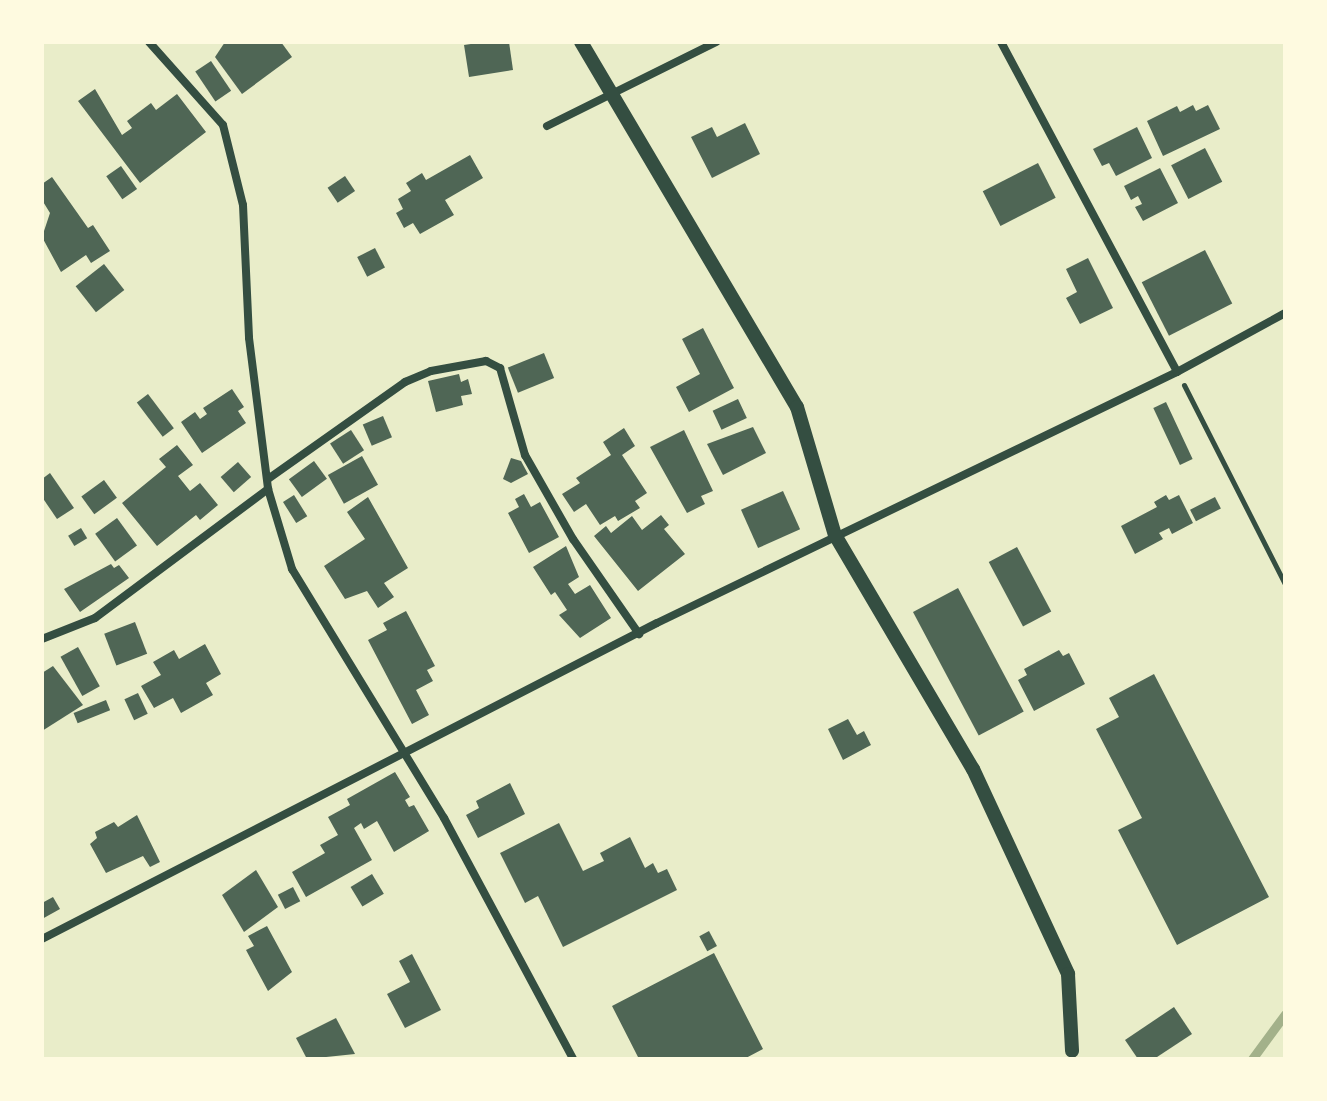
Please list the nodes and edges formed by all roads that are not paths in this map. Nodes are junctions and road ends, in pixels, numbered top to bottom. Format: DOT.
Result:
graph roads {
  1 [pos="149,42"];
  2 [pos="581,42"];
  3 [pos="716,42"];
  4 [pos="1001,42"];
  5 [pos="614,94"];
  6 [pos="547,126"];
  7 [pos="1285,313"];
  8 [pos="1177,372"];
  9 [pos="268,484"];
  10 [pos="835,535"];
  11 [pos="639,634"];
  12 [pos="42,639"];
  13 [pos="404,757"];
  14 [pos="42,939"];
  15 [pos="1072,1051"];
  16 [pos="573,1059"];
  1 -- 9 [label="street"];
  2 -- 5 [label="street"];
  3 -- 5 [label="street"];
  4 -- 8 [label="street"];
  5 -- 6 [label="street"];
  5 -- 10 [label="street"];
  7 -- 8 [label="street"];
  8 -- 10 [label="street"];
  9 -- 11 [label="street"];
  9 -- 12 [label="street"];
  9 -- 13 [label="street"];
  10 -- 11 [label="street"];
  10 -- 15 [label="street"];
  11 -- 13 [label="street"];
  13 -- 14 [label="street"];
  13 -- 16 [label="street"];
}
